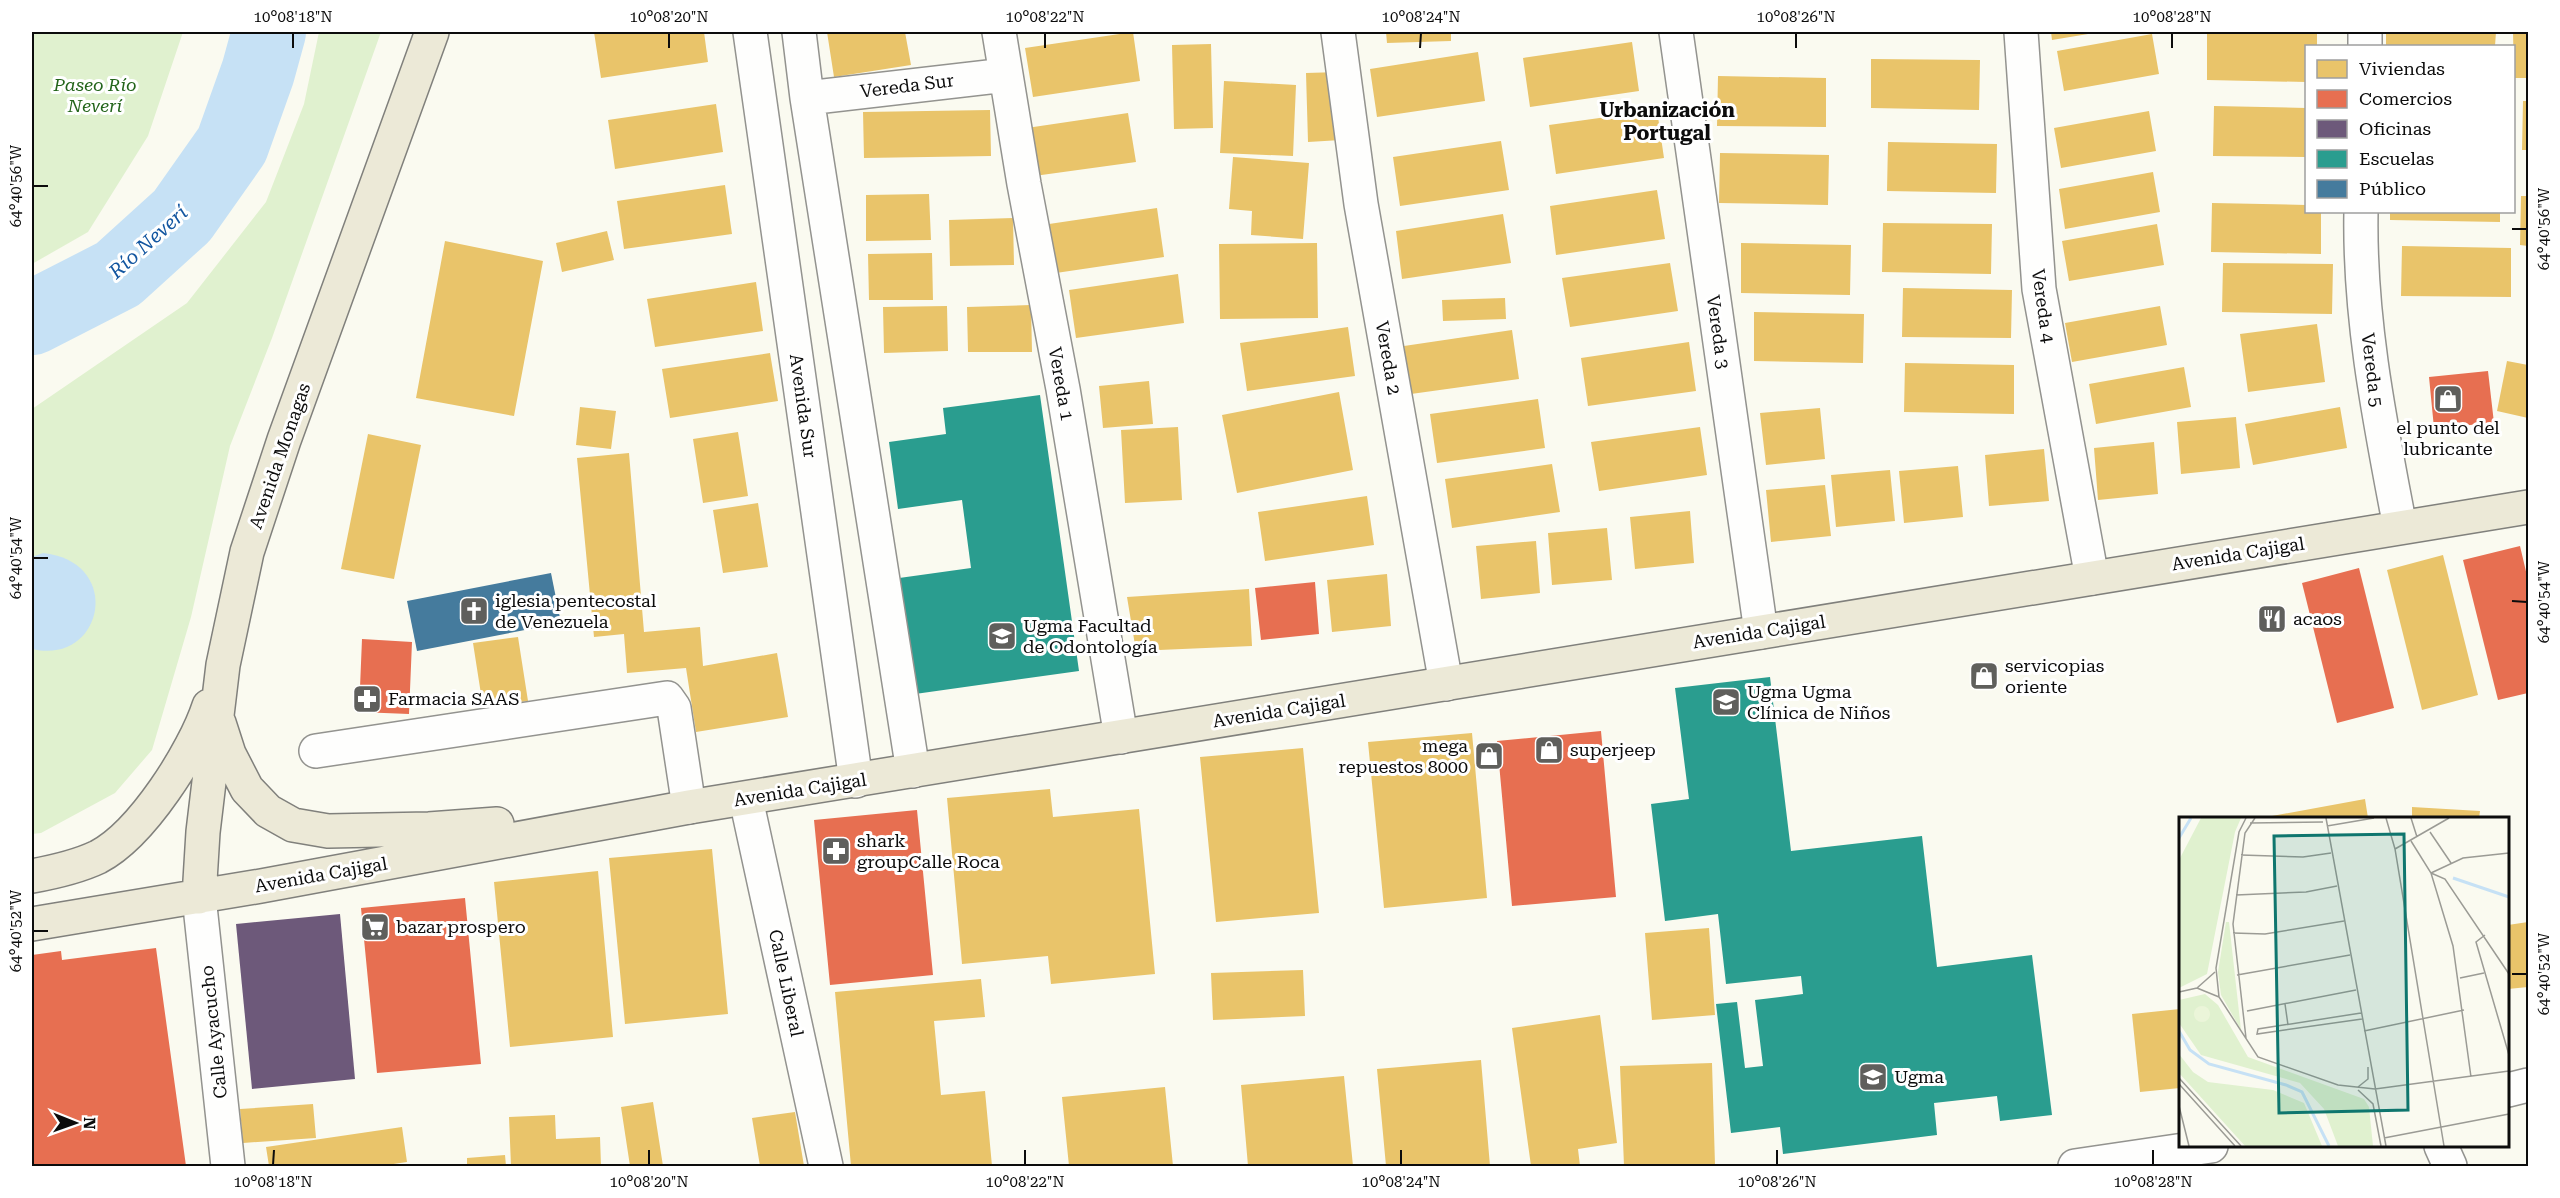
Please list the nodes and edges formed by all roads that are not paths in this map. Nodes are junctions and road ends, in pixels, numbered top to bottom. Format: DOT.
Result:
graph roads {
  1 [pos="432,32"];
  2 [pos="750,32"];
  3 [pos="799,32"];
  4 [pos="999,32"];
  5 [pos="1338,32"];
  6 [pos="1676,32"];
  7 [pos="2021,32"];
  8 [pos="1006,75"];
  9 [pos="807,98"];
  10 [pos="2361,213"];
  11 [pos="2529,507"];
  12 [pos="2400,527"];
  13 [pos="2092,578"];
  14 [pos="1761,632"];
  15 [pos="223,664"];
  16 [pos="1446,684"];
  17 [pos="217,716"];
  18 [pos="1121,737"];
  19 [pos="316,751"];
  20 [pos="913,771"];
  21 [pos="856,781"];
  22 [pos="746,799"];
  23 [pos="689,807"];
  24 [pos="655,813"];
  25 [pos="32,876"];
  26 [pos="199,897"];
  27 [pos="32,924"];
  28 [pos="2529,1085"];
  29 [pos="2509,1090"];
  30 [pos="2205,1147"];
  31 [pos="2441,1147"];
  32 [pos="228,1167"];
  33 [pos="826,1167"];
  34 [pos="2075,1167"];
  35 [pos="2450,1167"];
  1 -- 15 [label="main road, Avenida Monagas"];
  2 -- 21 [label="street, Avenida Sur"];
  3 -- 9 [label="street"];
  4 -- 8 [label="street, Vereda 1"];
  5 -- 16 [label="street, Vereda 2"];
  6 -- 14 [label="street, Vereda 3"];
  7 -- 13 [label="street, Vereda 4"];
  8 -- 9 [label="street, Vereda Sur"];
  8 -- 18 [label="street, Vereda 1"];
  9 -- 20 [label="street"];
  10 -- 12 [label="street, Vereda 5"];
  11 -- 12 [label="main road, Avenida Cajigal"];
  12 -- 13 [label="main road, Avenida Cajigal"];
  13 -- 14 [label="main road, Avenida Cajigal"];
  14 -- 16 [label="main road, Avenida Cajigal"];
  15 -- 17 [label="main road, Avenida Monagas"];
  15 -- 25 [label="main road"];
  16 -- 18 [label="main road, Avenida Cajigal"];
  17 -- 24 [label="main road"];
  17 -- 26 [label="main road, Avenida Monagas"];
  18 -- 20 [label="main road, Avenida Cajigal"];
  19 -- 23 [label="street"];
  20 -- 21 [label="main road, Avenida Cajigal"];
  21 -- 22 [label="main road, Avenida Cajigal"];
  22 -- 23 [label="main road, Avenida Cajigal"];
  22 -- 33 [label="street, Calle Liberal"];
  23 -- 24 [label="main road, Avenida Cajigal"];
  24 -- 26 [label="main road, Avenida Cajigal"];
  26 -- 27 [label="main road, Avenida Cajigal"];
  26 -- 32 [label="street, Calle Ayacucho"];
  28 -- 29 [label="street"];
  30 -- 34 [label="street"];
  31 -- 35 [label="street"];
}
